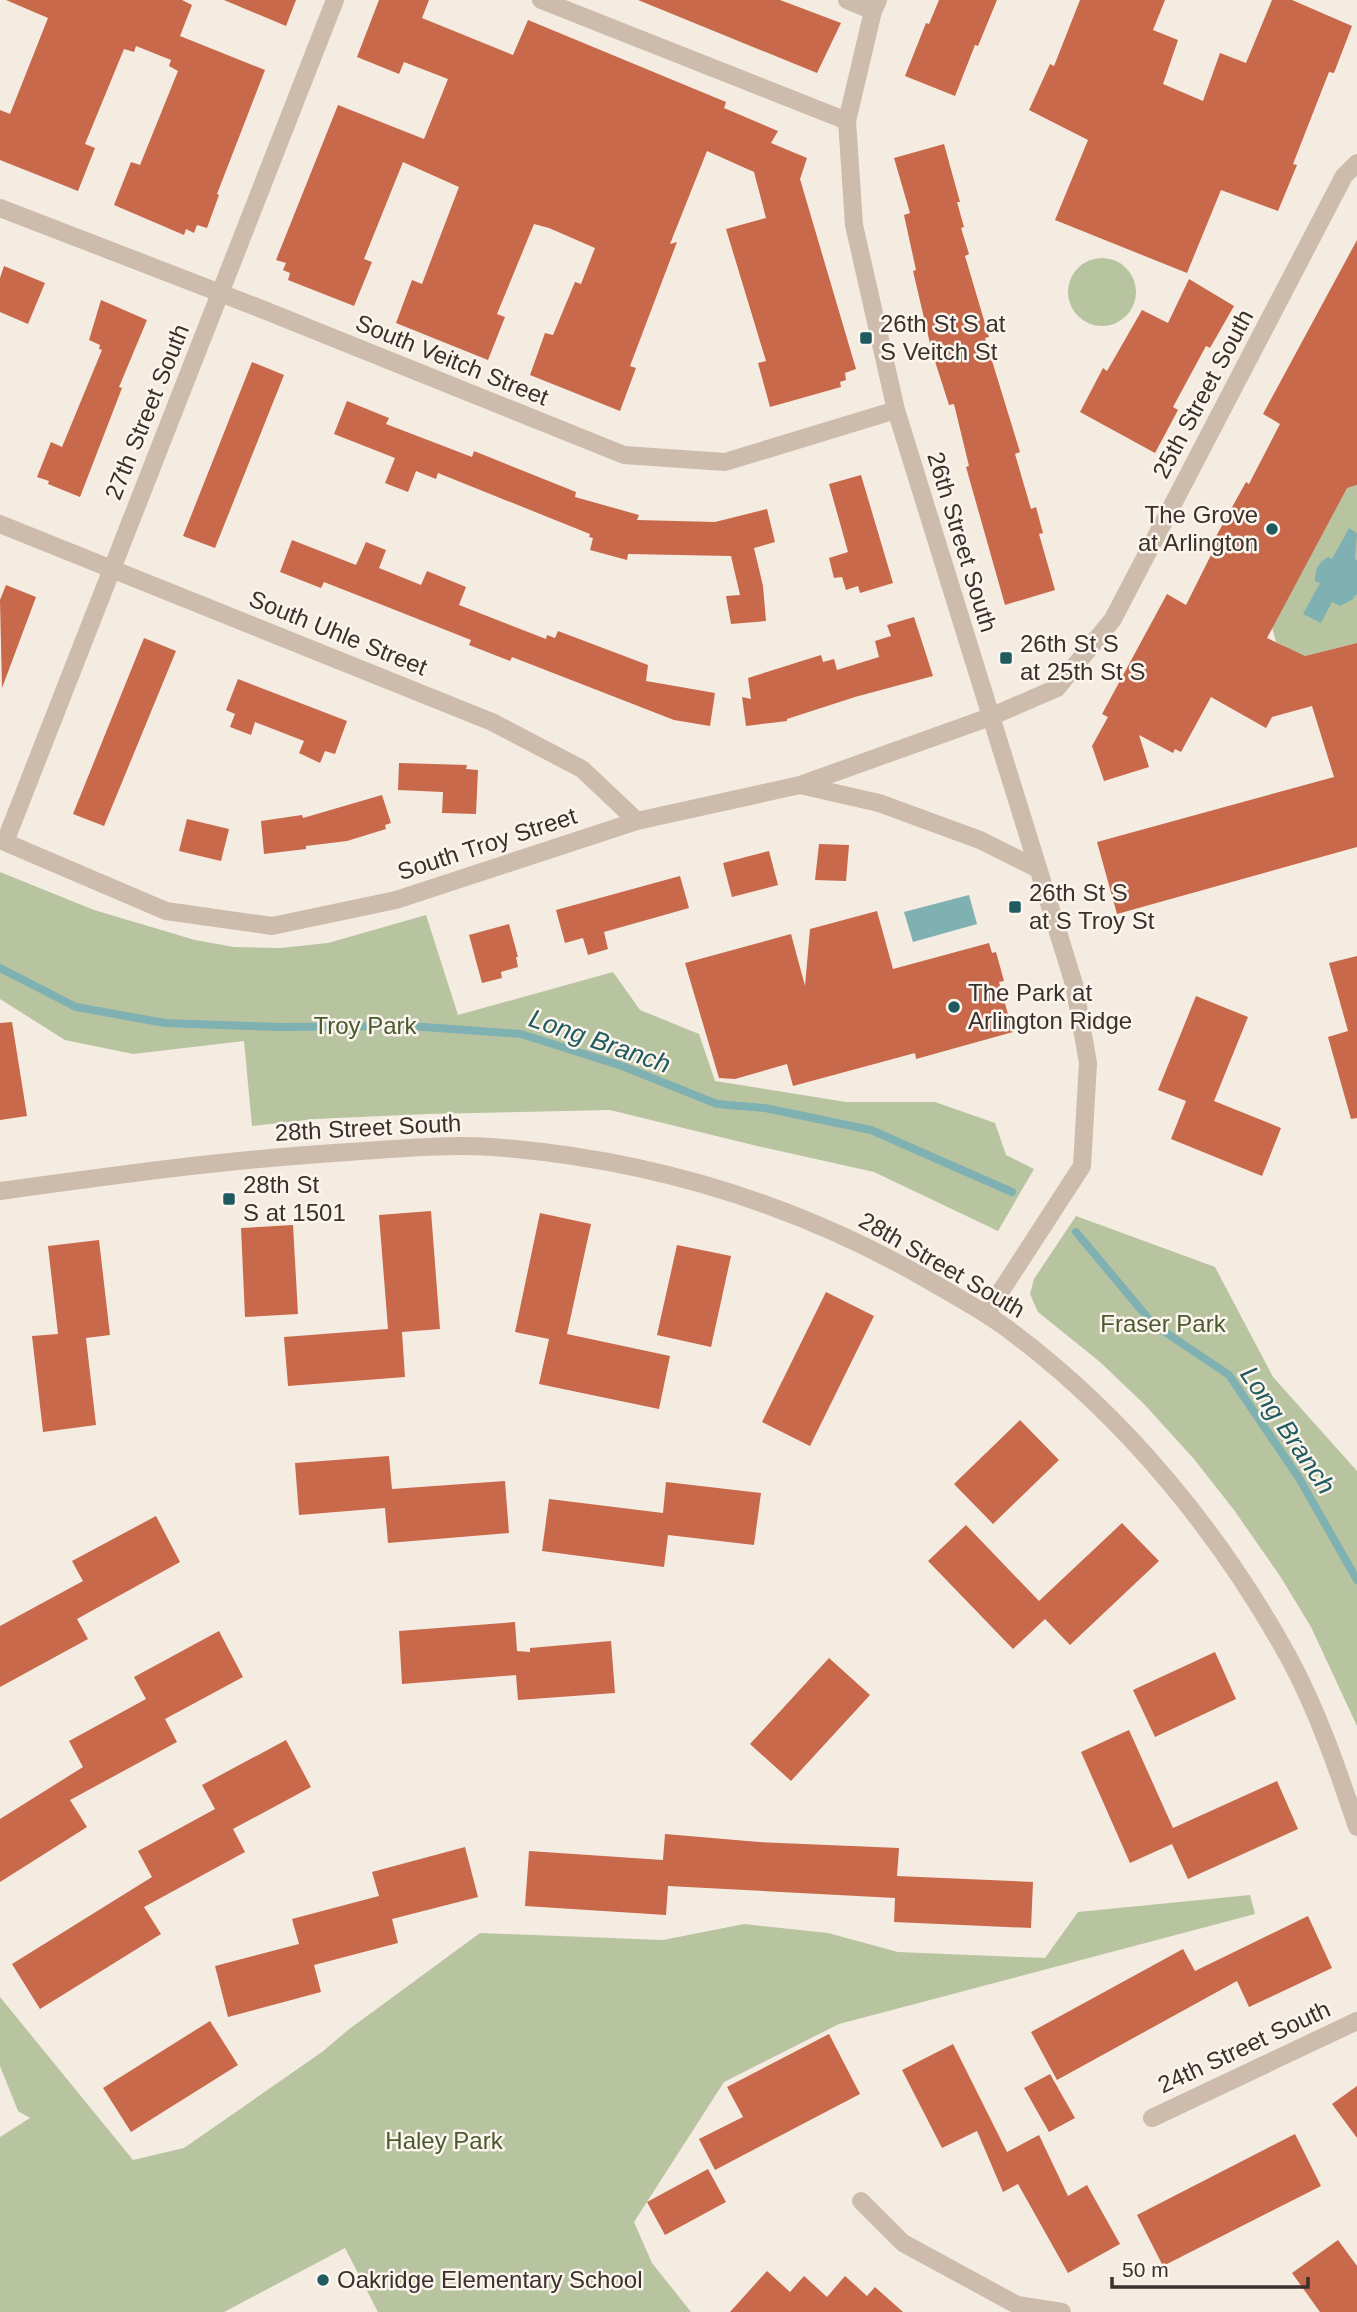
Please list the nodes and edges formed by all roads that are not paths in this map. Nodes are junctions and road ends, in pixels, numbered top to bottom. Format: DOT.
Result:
graph roads {
  1 [pos="335,0"];
  2 [pos="541,0"];
  3 [pos="847,0"];
  4 [pos="875,5"];
  5 [pos="847,121"];
  6 [pos="1357,163"];
  7 [pos="0,208"];
  8 [pos="222,294"];
  9 [pos="896,410"];
  10 [pos="0,524"];
  11 [pos="111,568"];
  12 [pos="990,717"];
  13 [pos="800,785"];
  14 [pos="637,821"];
  15 [pos="3,841"];
  16 [pos="1038,869"];
  17 [pos="0,1191"];
  18 [pos="986,1314"];
  19 [pos="1357,1827"];
  20 [pos="1357,2021"];
  21 [pos="1152,2118"];
  22 [pos="861,2201"];
  23 [pos="1062,2312"];
  1 -- 8 [label="street, 27th Street South"];
  2 -- 5 [label="street"];
  3 -- 4 [label="street"];
  4 -- 5 [label="street, 26th Street South"];
  5 -- 9 [label="street, 26th Street South"];
  6 -- 12 [label="street, 25th Street South"];
  7 -- 8 [label="street, South Veitch Street"];
  8 -- 9 [label="street, South Veitch Street"];
  8 -- 11 [label="street, 27th Street South"];
  9 -- 12 [label="street, 26th Street South"];
  10 -- 11 [label="street, South Uhle Street"];
  11 -- 14 [label="street, South Uhle Street"];
  11 -- 15 [label="street, 27th Street South"];
  12 -- 13 [label="street, South Troy Street"];
  12 -- 16 [label="street, 26th Street South"];
  13 -- 14 [label="street, South Troy Street"];
  13 -- 16 [label="street"];
  14 -- 15 [label="street, South Troy Street"];
  16 -- 18 [label="street, 26th Street South"];
  17 -- 18 [label="street, 28th Street South"];
  18 -- 19 [label="street, 28th Street South"];
  20 -- 21 [label="street, 24th Street South"];
  22 -- 23 [label="street"];
}
